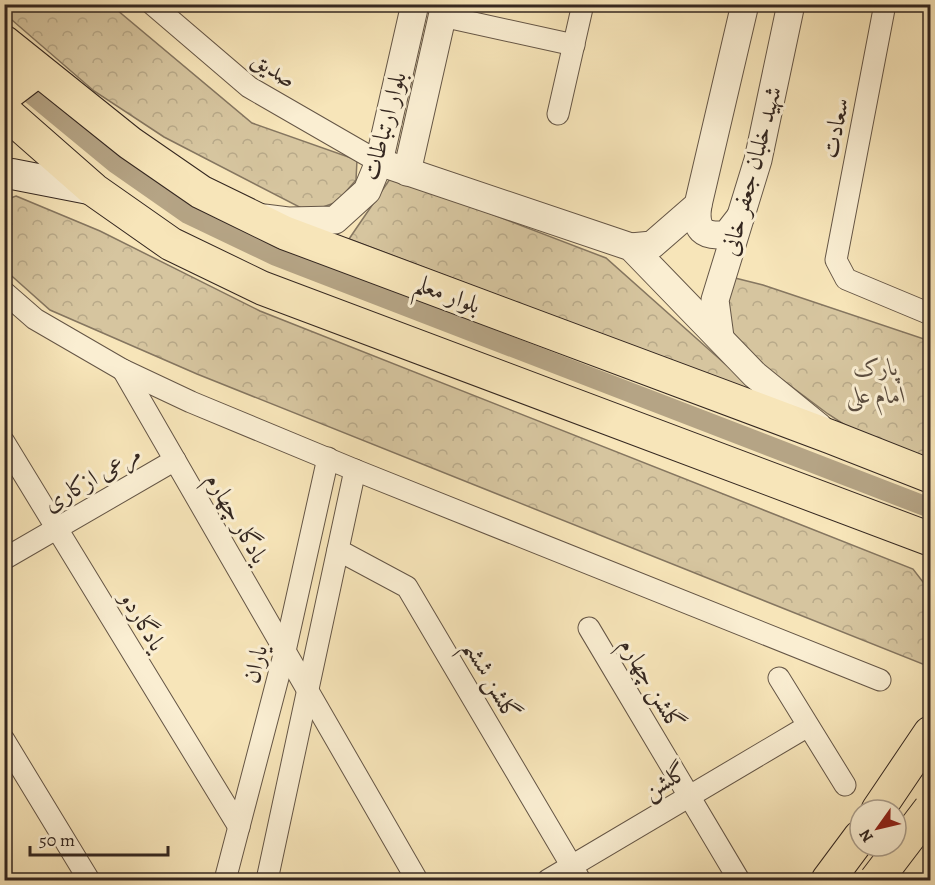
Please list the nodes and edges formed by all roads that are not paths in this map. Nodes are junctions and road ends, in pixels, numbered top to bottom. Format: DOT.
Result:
graph roads {
  1 [pos="152,4"];
  2 [pos="415,4"];
  3 [pos="583,4"];
  4 [pos="745,4"];
  5 [pos="791,4"];
  6 [pos="885,4"];
  7 [pos="444,10"];
  8 [pos="574,45"];
  9 [pos="6,46"];
  10 [pos="38,70"];
  11 [pos="4,96"];
  12 [pos="4,111"];
  13 [pos="558,114"];
  14 [pos="380,162"];
  15 [pos="407,172"];
  16 [pos="4,174"];
  17 [pos="94,190"];
  18 [pos="698,205"];
  19 [pos="248,216"];
  20 [pos="741,216"];
  21 [pos="631,247"];
  22 [pos="4,292"];
  23 [pos="930,314"];
  24 [pos="720,337"];
  25 [pos="123,370"];
  26 [pos="831,437"];
  27 [pos="4,442"];
  28 [pos="328,459"];
  29 [pos="175,460"];
  30 [pos="355,470"];
  31 [pos="930,476"];
  32 [pos="57,528"];
  33 [pos="925,543"];
  34 [pos="338,550"];
  35 [pos="4,558"];
  36 [pos="589,628"];
  37 [pos="285,651"];
  38 [pos="778,678"];
  39 [pos="880,680"];
  40 [pos="308,691"];
  41 [pos="808,726"];
  42 [pos="930,733"];
  43 [pos="4,740"];
  44 [pos="845,785"];
  45 [pos="689,797"];
  46 [pos="886,798"];
  47 [pos="930,809"];
  48 [pos="908,826"];
  49 [pos="239,827"];
  50 [pos="930,834"];
  51 [pos="848,854"];
  52 [pos="576,873"];
  53 [pos="88,880"];
  54 [pos="225,880"];
  55 [pos="267,880"];
  56 [pos="417,880"];
  57 [pos="548,880"];
  58 [pos="738,880"];
  59 [pos="828,880"];
  60 [pos="876,880"];
  1 -- 14 [label="street, صدیق"];
  2 -- 14 [label="street, بلوار ارتباطات"];
  3 -- 8 [label="street"];
  4 -- 18 [label="street, شهید خلبان جعفر خانی"];
  5 -- 20 [label="street, شهید خلبان جعفر خانی"];
  6 -- 23 [label="street, سعادت"];
  7 -- 8 [label="street"];
  7 -- 15 [label="street, بلوار ارتباطات"];
  8 -- 13 [label="street"];
  9 -- 10 [label="main road, بلوار معلم"];
  10 -- 11 [label="main road"];
  10 -- 19 [label="main road, بلوار معلم"];
  12 -- 17 [label="main road"];
  14 -- 15 [label="street"];
  14 -- 19 [label="street, بلوار ارتباطات"];
  15 -- 21 [label="street"];
  16 -- 17 [label="main road"];
  17 -- 33 [label="main road"];
  18 -- 20 [label="street"];
  18 -- 21 [label="street, شهید خلبان جعفر خانی"];
  19 -- 26 [label="main road, بلوار معلم"];
  20 -- 24 [label="street, شهید خلبان جعفر خانی"];
  21 -- 24 [label="street"];
  22 -- 25 [label="street"];
  24 -- 26 [label="street"];
  25 -- 28 [label="street"];
  25 -- 29 [label="street, یادگار چهارم"];
  26 -- 31 [label="main road, بلوار معلم"];
  27 -- 32 [label="street, یادگار‌دو"];
  28 -- 30 [label="street"];
  28 -- 37 [label="street, یاران"];
  29 -- 32 [label="street, مرعی ازکاری"];
  29 -- 37 [label="street, یادگار چهارم"];
  30 -- 34 [label="street"];
  30 -- 39 [label="street"];
  32 -- 35 [label="street, مرعی ازکاری"];
  32 -- 49 [label="street, یادگار‌دو"];
  34 -- 40 [label="street"];
  34 -- 52 [label="street, گلشن ششم"];
  36 -- 45 [label="street, گلشن چهارم"];
  37 -- 40 [label="street, یادگار چهارم"];
  37 -- 49 [label="street, یاران"];
  38 -- 41 [label="street"];
  40 -- 55 [label="street"];
  40 -- 56 [label="street, یادگار چهارم"];
  41 -- 44 [label="street"];
  41 -- 45 [label="street, گلشن"];
  42 -- 46 [label="main road"];
  43 -- 53 [label="street"];
  45 -- 52 [label="street, گلشن"];
  45 -- 58 [label="street, گلشن چهارم"];
  47 -- 60 [label="main road, bridge"];
  48 -- 50 [label="main road"];
  49 -- 54 [label="street, یاران"];
  51 -- 59 [label="main road"];
  52 -- 57 [label="street, گلشن"];
}
